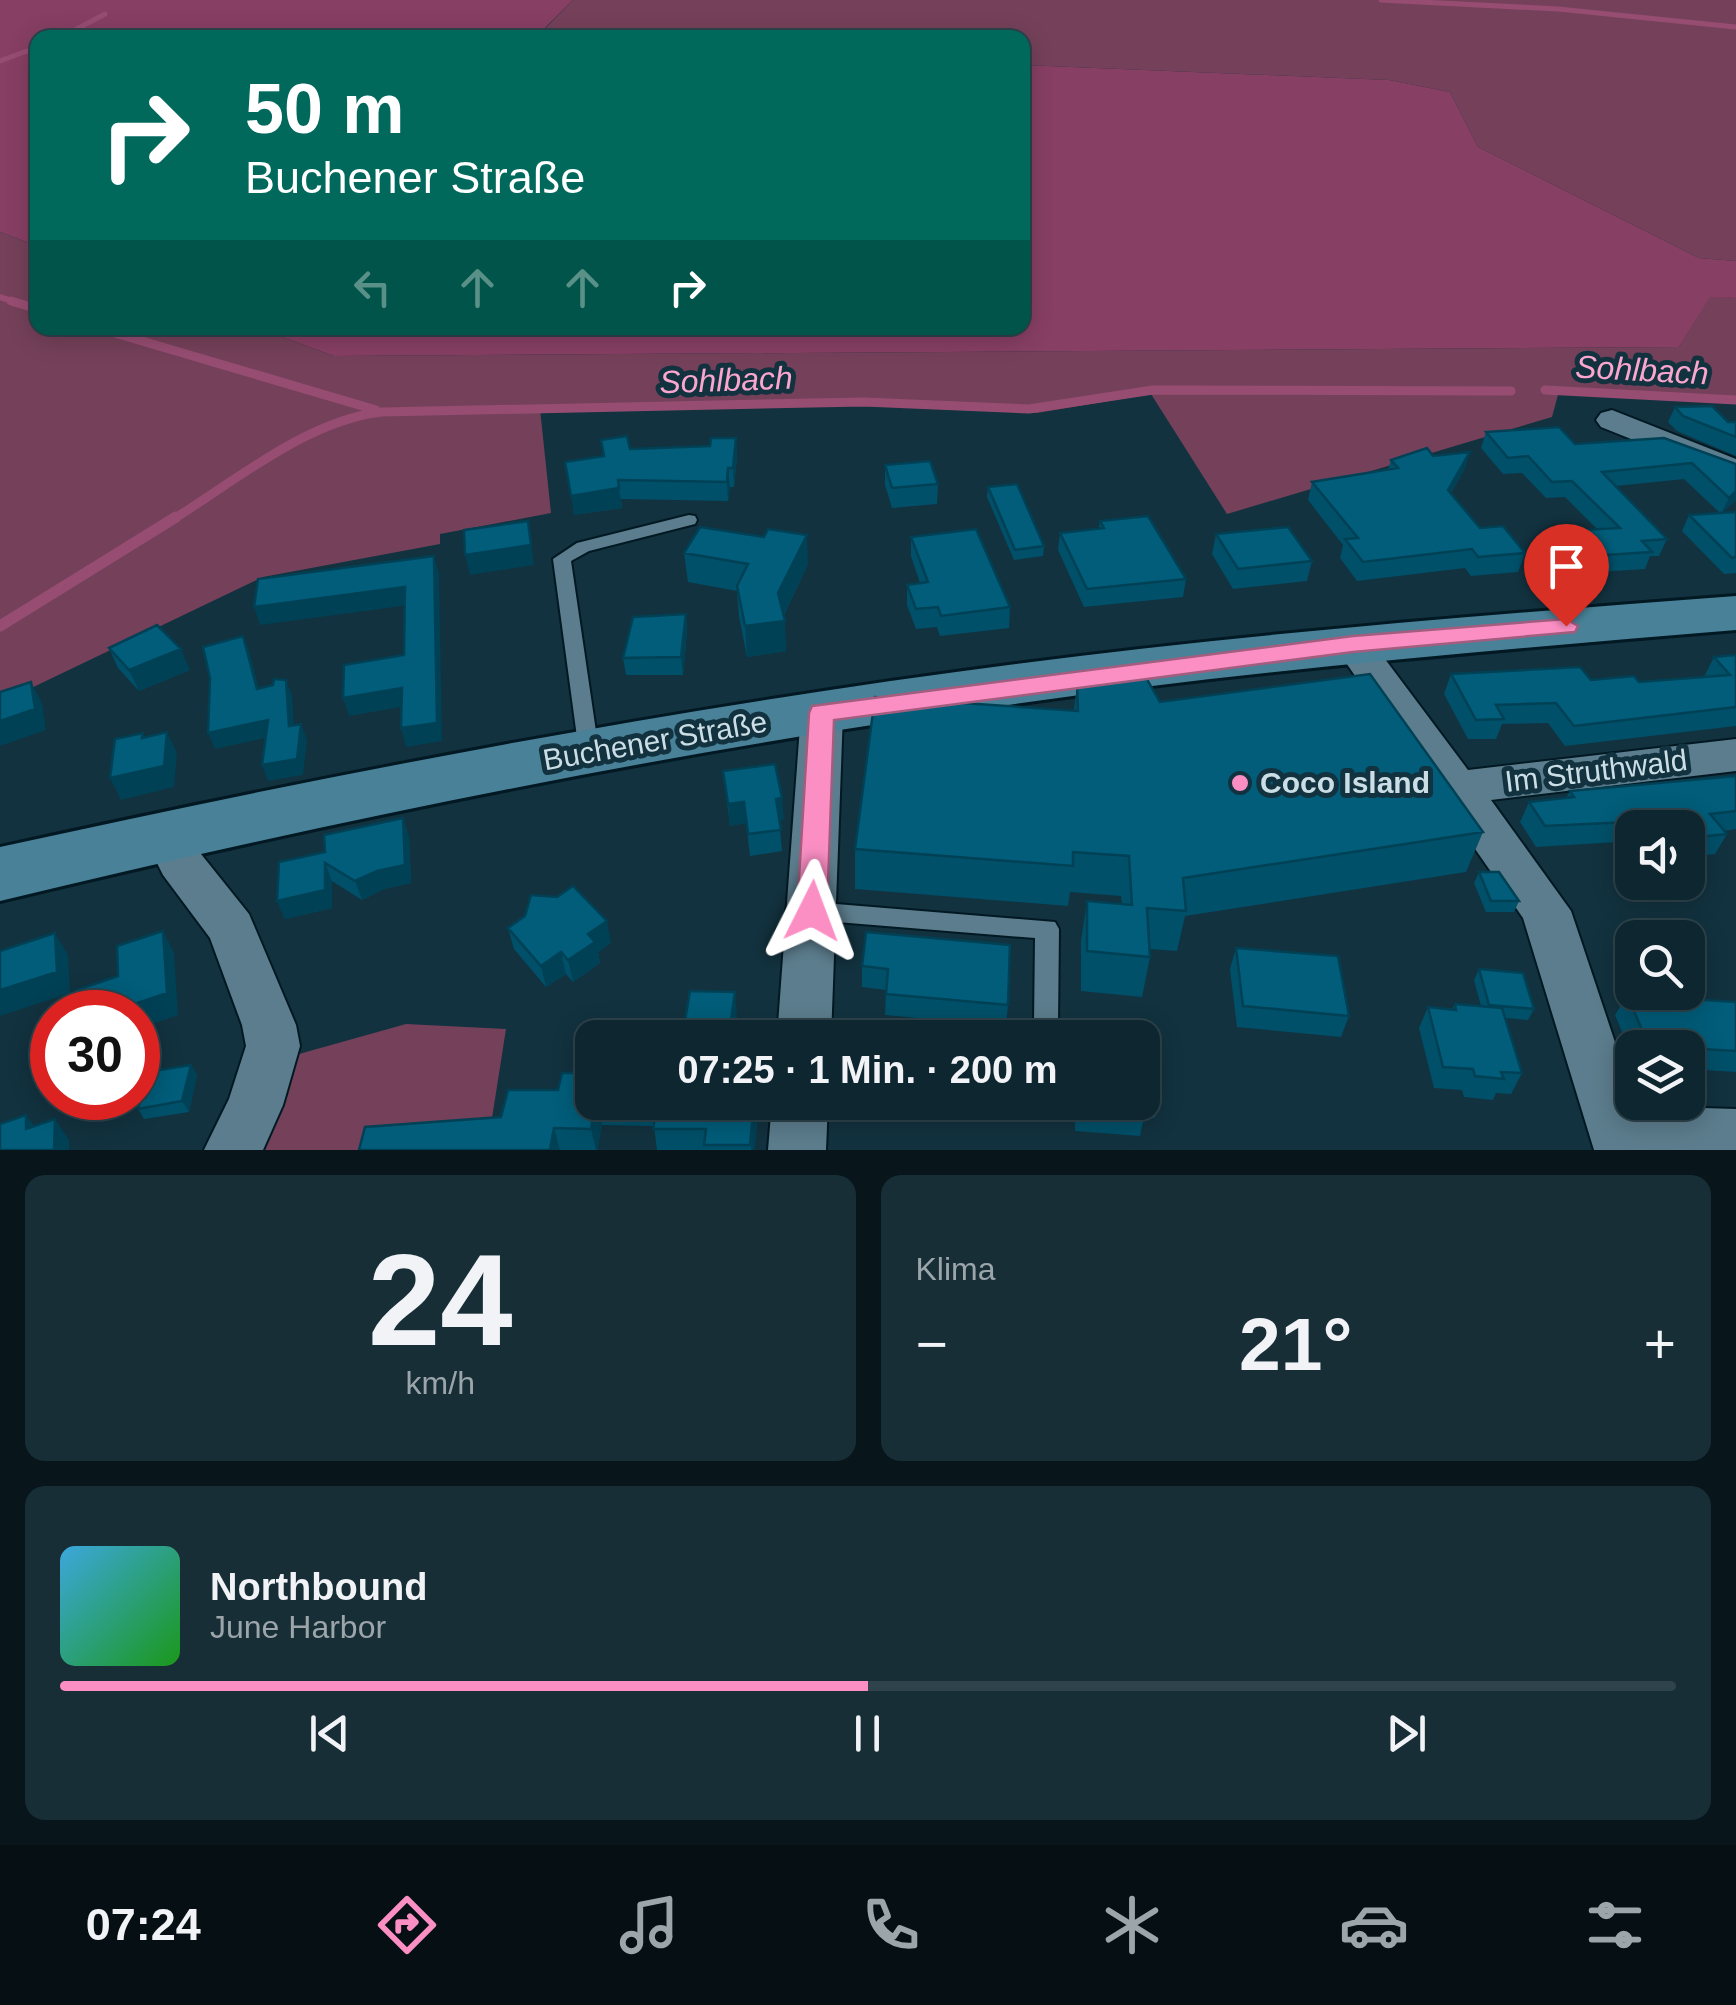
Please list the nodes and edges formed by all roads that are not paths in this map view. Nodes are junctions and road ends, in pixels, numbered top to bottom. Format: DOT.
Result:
graph roads {
  1 [pos="1612,420"];
  2 [pos="1736,472"];
  3 [pos="689,520"];
  4 [pos="1736,613"];
  5 [pos="1353,644"];
  6 [pos="822,713"];
  7 [pos="589,752"];
  8 [pos="1736,755"];
  9 [pos="1456,788"];
  10 [pos="166,835"];
  11 [pos="0,874"];
  12 [pos="812,911"];
  13 [pos="805,1020"];
  14 [pos="1046,1020"];
  15 [pos="799,1120"];
  16 [pos="1736,1136"];
  17 [pos="1621,1142"];
  18 [pos="233,1150"];
  19 [pos="797,1150"];
  1 -- 2 [label="street"];
  3 -- 7 [label="lane"];
  4 -- 5 [label="street, Buchener Straße"];
  5 -- 6 [label="street, Buchener Straße"];
  5 -- 9 [label="street"];
  6 -- 7 [label="street, Buchener Straße"];
  6 -- 12 [label="street"];
  7 -- 10 [label="street, Buchener Straße"];
  8 -- 9 [label="street, Im Struthwald"];
  9 -- 17 [label="street"];
  10 -- 11 [label="street, Buchener Straße"];
  10 -- 18 [label="street"];
  12 -- 13 [label="street"];
  12 -- 14 [label="lane"];
  15 -- 19 [label="street"];
  16 -- 17 [label="street"];
}
